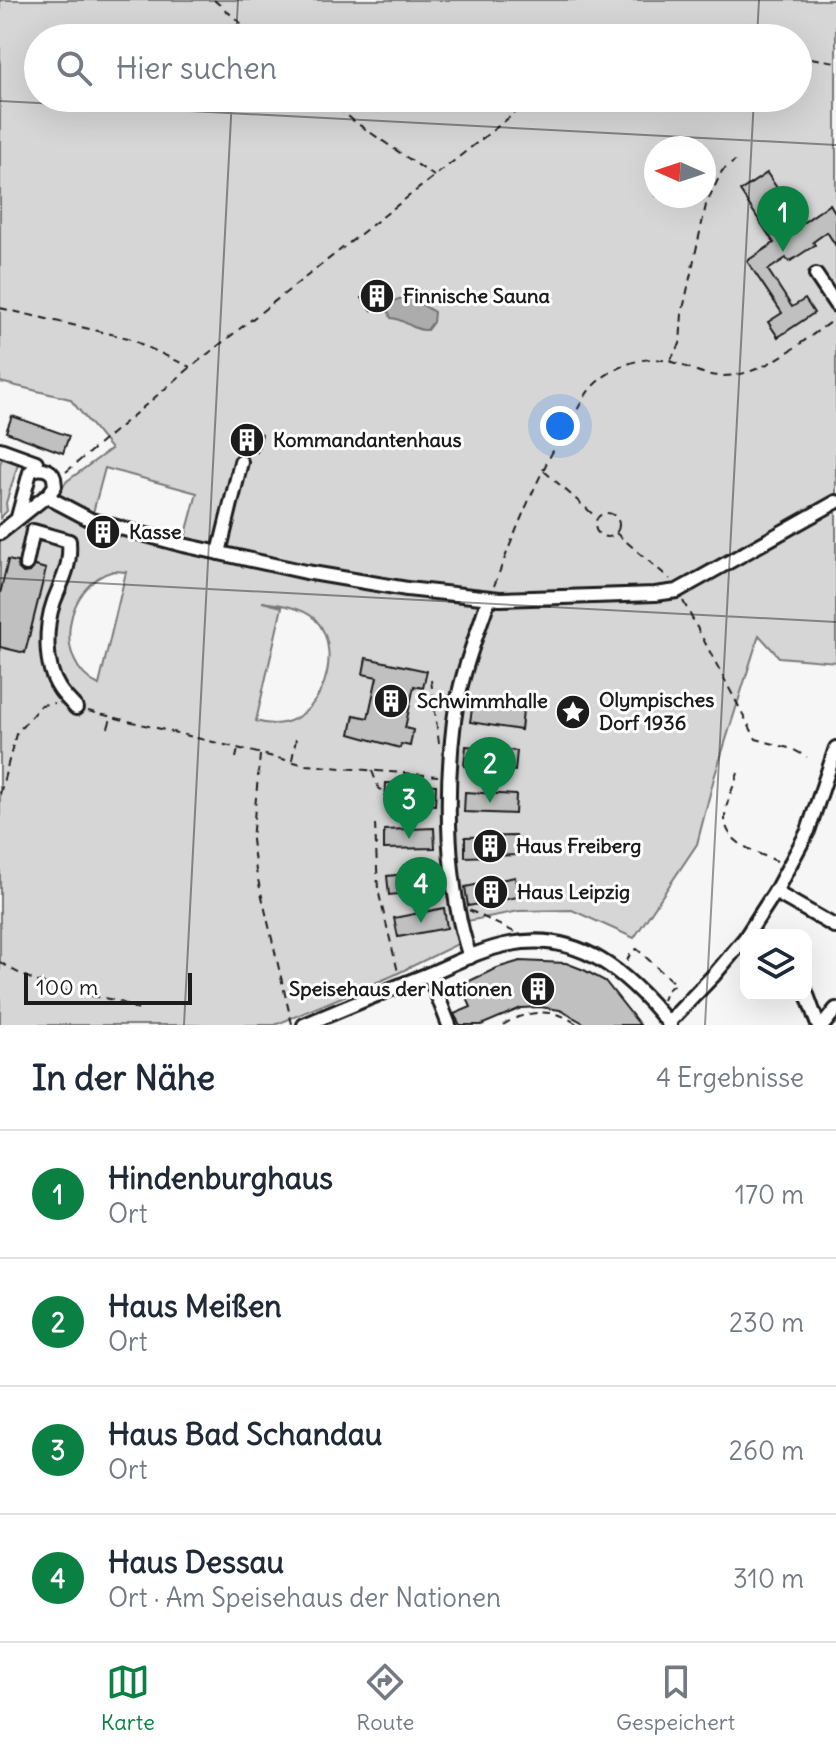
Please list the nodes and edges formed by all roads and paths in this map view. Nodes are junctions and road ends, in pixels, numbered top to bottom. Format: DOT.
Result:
graph roads {
  1 [pos="214,0"];
  2 [pos="242,24"];
  3 [pos="812,58"];
  4 [pos="836,62"];
  5 [pos="343,112"];
  6 [pos="516,112"];
  7 [pos="735,161"];
  8 [pos="435,177"];
  9 [pos="816,275"];
  10 [pos="836,305"];
  11 [pos="0,308"];
  12 [pos="836,318"];
  13 [pos="669,362"];
  14 [pos="191,367"];
  15 [pos="0,449"];
  16 [pos="241,462"];
  17 [pos="38,468"];
  18 [pos="544,471"];
  19 [pos="54,478"];
  20 [pos="49,494"];
  21 [pos="836,502"];
  22 [pos="18,517"];
  23 [pos="597,518"];
  24 [pos="0,533"];
  25 [pos="616,533"];
  26 [pos="219,553"];
  27 [pos="26,564"];
  28 [pos="677,591"];
  29 [pos="489,598"];
  30 [pos="431,680"];
  31 [pos="76,708"];
  32 [pos="111,717"];
  33 [pos="108,728"];
  34 [pos="202,739"];
  35 [pos="296,739"];
  36 [pos="199,748"];
  37 [pos="836,748"];
  38 [pos="238,749"];
  39 [pos="440,749"];
  40 [pos="260,754"];
  41 [pos="807,757"];
  42 [pos="236,758"];
  43 [pos="291,761"];
  44 [pos="372,771"];
  45 [pos="738,773"];
  46 [pos="451,777"];
  47 [pos="385,792"];
  48 [pos="0,794"];
  49 [pos="375,824"];
  50 [pos="790,866"];
  51 [pos="775,892"];
  52 [pos="457,905"];
  53 [pos="836,927"];
  54 [pos="751,929"];
  55 [pos="534,942"];
  56 [pos="740,944"];
  57 [pos="470,957"];
  58 [pos="0,962"];
  59 [pos="621,973"];
  60 [pos="429,974"];
  61 [pos="401,984"];
  62 [pos="810,1001"];
  63 [pos="836,1009"];
  64 [pos="138,1010"];
  65 [pos="659,1012"];
  66 [pos="669,1024"];
  67 [pos="292,1025"];
  68 [pos="304,1025"];
  69 [pos="449,1025"];
  70 [pos="503,1025"];
  71 [pos="578,1025"];
  72 [pos="820,1025"];
  1 -- 2 [label="path"];
  3 -- 4 [label="path"];
  5 -- 8 [label="path"];
  6 -- 8 [label="path"];
  7 -- 13 [label="path"];
  8 -- 14 [label="path"];
  9 -- 10 [label="street"];
  11 -- 14 [label="path"];
  12 -- 13 [label="path"];
  13 -- 18 [label="path"];
  14 -- 19 [label="path"];
  15 -- 17 [label="street"];
  16 -- 26 [label="street"];
  17 -- 19 [label="street"];
  17 -- 22 [label="street"];
  18 -- 23 [label="path"];
  18 -- 29 [label="path"];
  19 -- 20 [label="street"];
  20 -- 22 [label="street"];
  20 -- 26 [label="street"];
  21 -- 28 [label="street"];
  22 -- 24 [label="street"];
  23 -- 25 [label="path"];
  23 -- 25 [label="path"];
  25 -- 28 [label="path"];
  26 -- 29 [label="street"];
  27 -- 31 [label="street"];
  28 -- 29 [label="street"];
  28 -- 41 [label="path"];
  29 -- 46 [label="street"];
  30 -- 39 [label="path"];
  31 -- 32 [label="path"];
  31 -- 48 [label="path"];
  32 -- 33 [label="path"];
  32 -- 34 [label="path"];
  34 -- 36 [label="path"];
  34 -- 38 [label="path"];
  35 -- 43 [label="path"];
  37 -- 50 [label="street"];
  38 -- 40 [label="path"];
  38 -- 42 [label="path"];
  40 -- 43 [label="path"];
  40 -- 67 [label="path"];
  43 -- 44 [label="path"];
  44 -- 46 [label="path"];
  44 -- 47 [label="path"];
  45 -- 50 [label="path"];
  46 -- 52 [label="street"];
  49 -- 61 [label="path"];
  50 -- 51 [label="street"];
  51 -- 53 [label="street"];
  51 -- 54 [label="street"];
  52 -- 55 [label="path"];
  52 -- 57 [label="street"];
  55 -- 57 [label="street"];
  55 -- 59 [label="street"];
  56 -- 66 [label="street"];
  57 -- 60 [label="street"];
  58 -- 64 [label="path"];
  59 -- 65 [label="street"];
  59 -- 65 [label="path"];
  60 -- 61 [label="street"];
  60 -- 69 [label="street"];
  61 -- 68 [label="street"];
  62 -- 72 [label="street"];
  63 -- 72 [label="street"];
  65 -- 66 [label="street"];
  70 -- 71 [label="path"];
}
